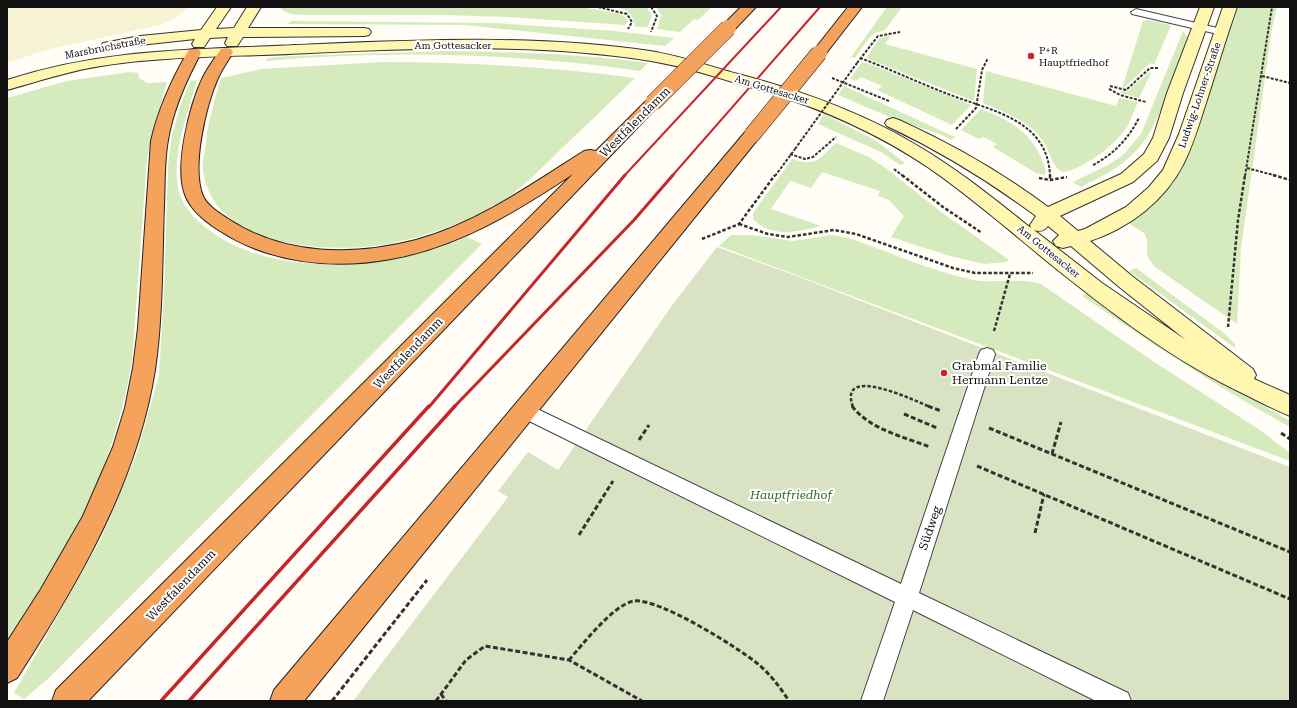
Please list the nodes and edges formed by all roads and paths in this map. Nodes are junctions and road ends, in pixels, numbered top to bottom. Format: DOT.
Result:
graph roads {
  1 [pos="224,7"];
  2 [pos="254,7"];
  3 [pos="598,7"];
  4 [pos="651,7"];
  5 [pos="749,7"];
  6 [pos="855,7"];
  7 [pos="1207,7"];
  8 [pos="1230,7"];
  9 [pos="1271,7"];
  10 [pos="1136,12"];
  11 [pos="1200,26"];
  12 [pos="628,29"];
  13 [pos="651,32"];
  14 [pos="900,32"];
  15 [pos="1222,32"];
  16 [pos="238,33"];
  17 [pos="200,44"];
  18 [pos="226,52"];
  19 [pos="860,58"];
  20 [pos="988,58"];
  21 [pos="1160,68"];
  22 [pos="7,73"];
  23 [pos="1262,76"];
  24 [pos="1290,83"];
  25 [pos="7,86"];
  26 [pos="1149,95"];
  27 [pos="977,104"];
  28 [pos="1140,116"];
  29 [pos="961,124"];
  30 [pos="623,134"];
  31 [pos="837,137"];
  32 [pos="790,154"];
  33 [pos="1092,166"];
  34 [pos="1247,168"];
  35 [pos="1069,177"];
  36 [pos="1290,180"];
  37 [pos="949,204"];
  38 [pos="943,207"];
  39 [pos="1047,216"];
  40 [pos="1075,239"];
  41 [pos="1036,240"];
  42 [pos="1040,272"];
  43 [pos="1010,274"];
  44 [pos="1228,327"];
  45 [pos="987,354"];
  46 [pos="1265,393"];
  47 [pos="1290,406"];
  48 [pos="525,411"];
  49 [pos="904,414"];
  50 [pos="1061,422"];
  51 [pos="987,427"];
  52 [pos="964,430"];
  53 [pos="1052,454"];
  54 [pos="954,456"];
  55 [pos="625,460"];
  56 [pos="975,465"];
  57 [pos="1044,494"];
  58 [pos="1035,533"];
  59 [pos="579,535"];
  60 [pos="1290,552"];
  61 [pos="906,598"];
  62 [pos="1290,599"];
  63 [pos="569,660"];
  64 [pos="7,668"];
  65 [pos="441,694"];
  66 [pos="67,701"];
  67 [pos="285,701"];
  68 [pos="436,701"];
  69 [pos="446,701"];
  70 [pos="642,701"];
  71 [pos="789,701"];
  72 [pos="872,701"];
  73 [pos="1120,701"];
  1 -- 17 [label="street"];
  2 -- 16 [label="street"];
  3 -- 12 [label="path"];
  4 -- 13 [label="path"];
  5 -- 30 [label="highway, Westfalendamm, bridge"];
  6 -- 48 [label="highway, bridge"];
  7 -- 11 [label="street, Ludwig-Lohner-Straße"];
  8 -- 15 [label="street, Ludwig-Lohner-Straße"];
  9 -- 23 [label="path"];
  10 -- 11 [label="lane"];
  11 -- 15 [label="lane"];
  11 -- 39 [label="street, Ludwig-Lohner-Straße"];
  14 -- 19 [label="path"];
  15 -- 40 [label="street, Ludwig-Lohner-Straße"];
  16 -- 17 [label="street, Am Gottesacker"];
  16 -- 18 [label="street"];
  16 -- 39 [label="street, Am Gottesacker"];
  17 -- 18 [label="street, Am Gottesacker"];
  17 -- 22 [label="street, Marsbruchstraße"];
  17 -- 25 [label="street, Marsbruchstraße"];
  17 -- 64 [label="highway"];
  18 -- 30 [label="highway"];
  18 -- 41 [label="street, Am Gottesacker"];
  19 -- 27 [label="path"];
  19 -- 32 [label="path, bridge"];
  20 -- 27 [label="path"];
  21 -- 26 [label="path"];
  23 -- 24 [label="path"];
  23 -- 34 [label="path"];
  27 -- 29 [label="path"];
  27 -- 35 [label="path"];
  28 -- 33 [label="path"];
  30 -- 66 [label="highway, Westfalendamm"];
  31 -- 32 [label="path"];
  32 -- 43 [label="path"];
  34 -- 36 [label="path"];
  34 -- 44 [label="path"];
  37 -- 38 [label="path"];
  39 -- 40 [label="street, Am Gottesacker"];
  39 -- 41 [label="street"];
  40 -- 41 [label="street, Ludwig-Lohner-Straße"];
  40 -- 46 [label="street, Am Gottesacker"];
  41 -- 46 [label="street, Am Gottesacker"];
  42 -- 43 [label="path"];
  43 -- 45 [label="path"];
  45 -- 52 [label="lane, Südweg"];
  46 -- 47 [label="street, Am Gottesacker"];
  48 -- 55 [label="lane"];
  48 -- 67 [label="highway"];
  49 -- 52 [label="path"];
  50 -- 53 [label="path"];
  51 -- 53 [label="path"];
  52 -- 54 [label="lane, Südweg"];
  52 -- 54 [label="path"];
  53 -- 60 [label="path"];
  54 -- 61 [label="lane, Südweg"];
  55 -- 59 [label="path"];
  55 -- 61 [label="lane"];
  56 -- 57 [label="path"];
  57 -- 58 [label="path"];
  57 -- 62 [label="path"];
  61 -- 72 [label="lane, Südweg"];
  61 -- 73 [label="lane"];
  63 -- 65 [label="path"];
  63 -- 70 [label="path"];
  63 -- 71 [label="path"];
  65 -- 68 [label="path"];
  65 -- 69 [label="path"];
}
